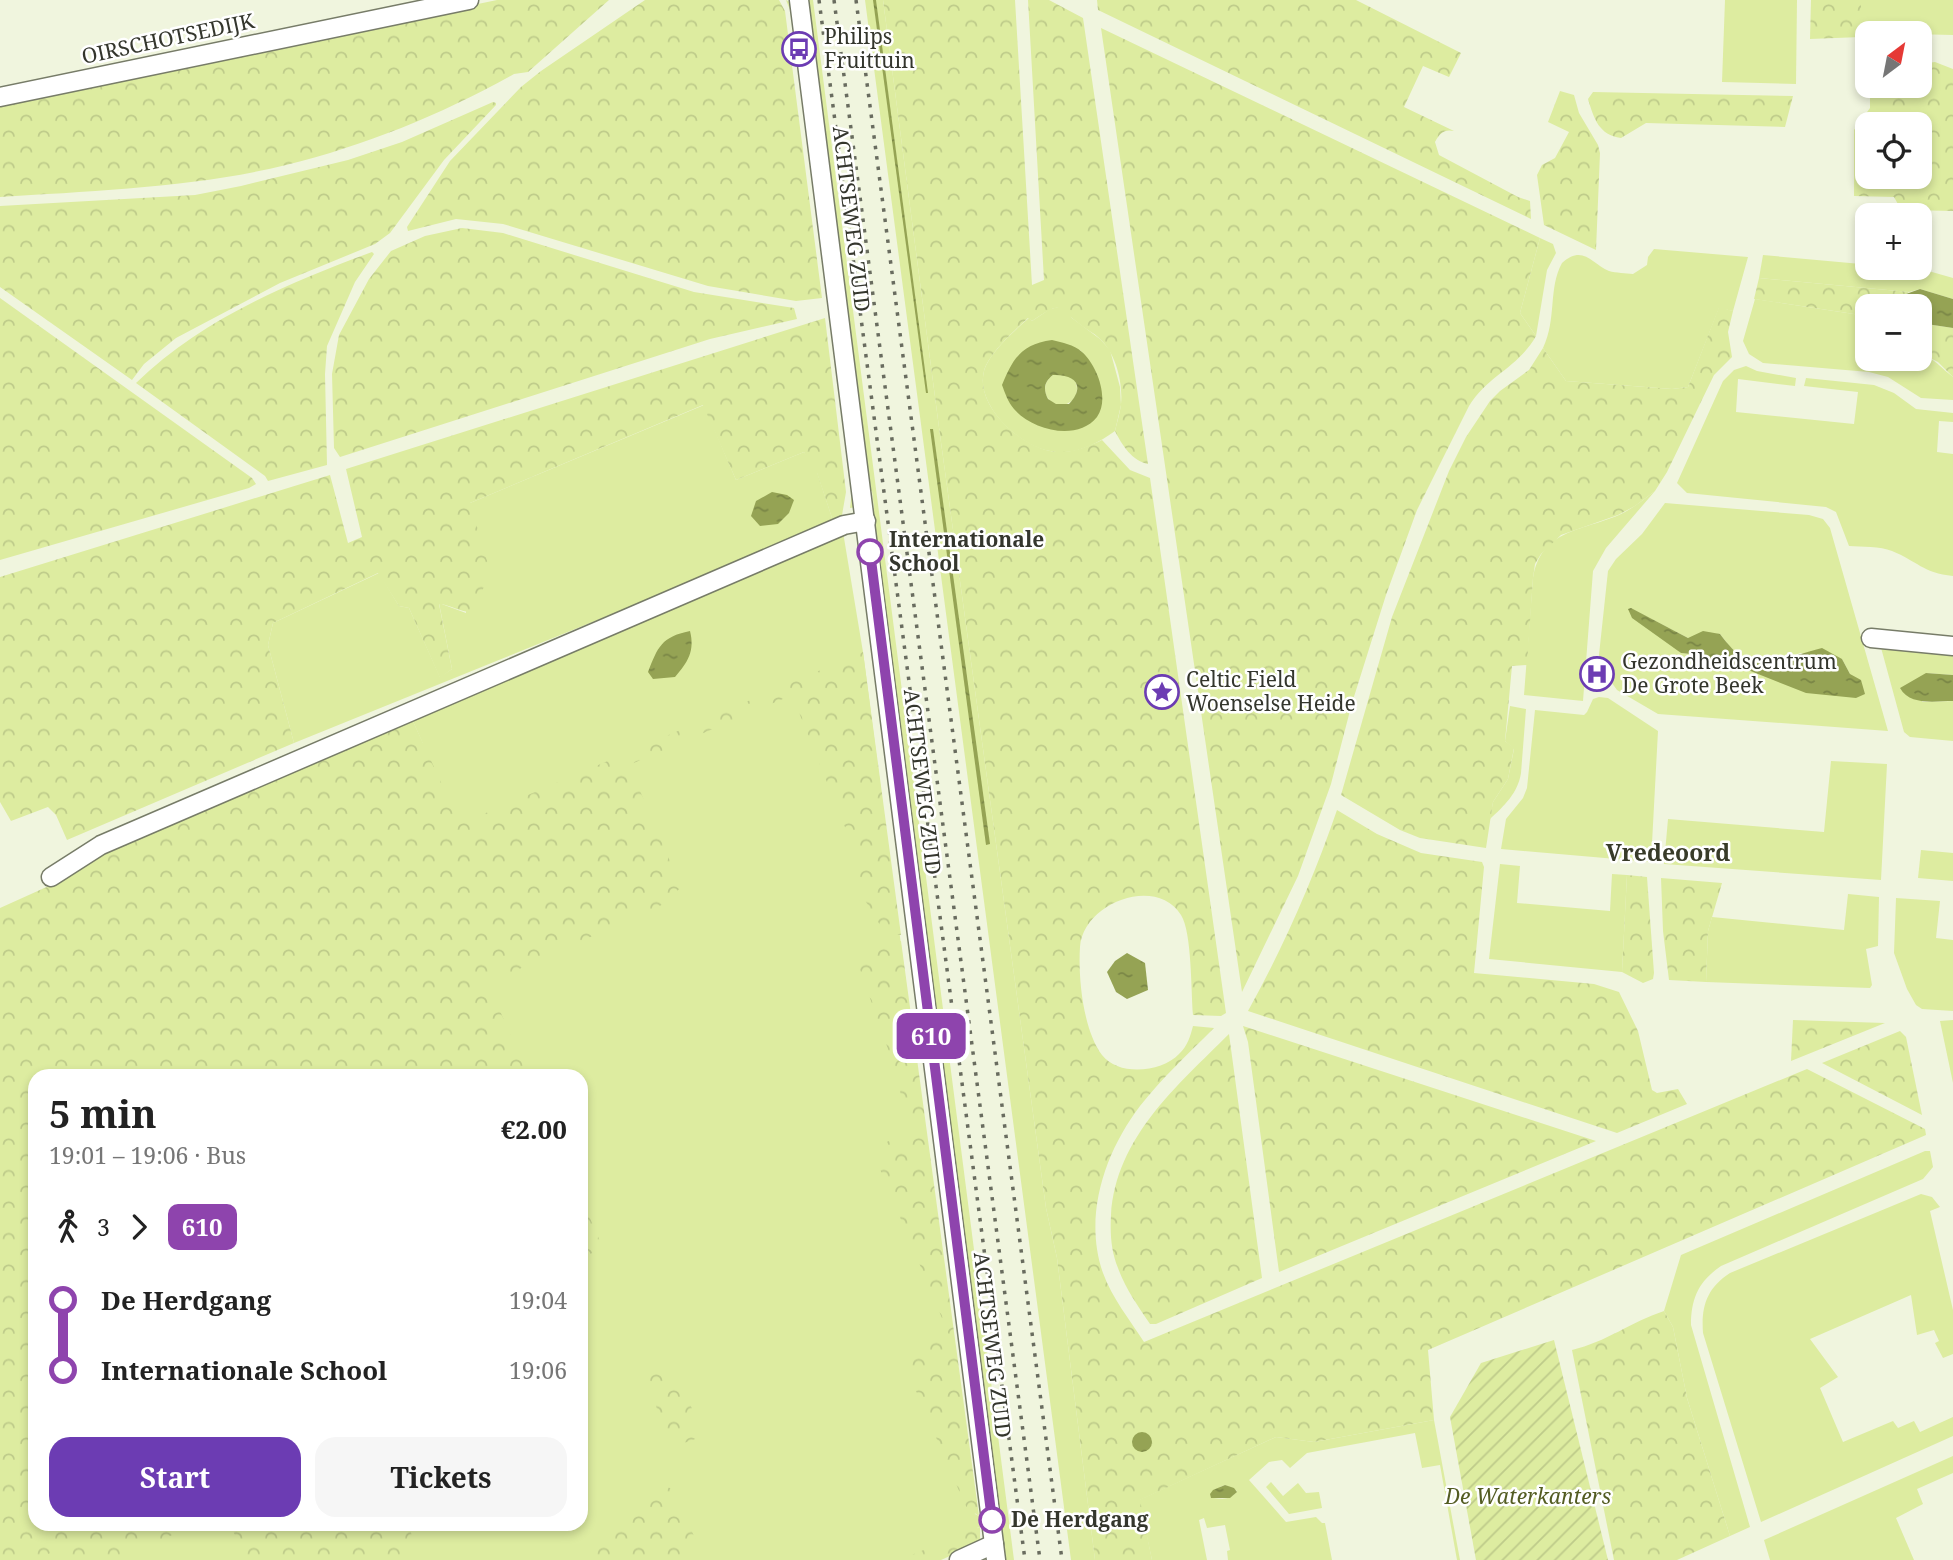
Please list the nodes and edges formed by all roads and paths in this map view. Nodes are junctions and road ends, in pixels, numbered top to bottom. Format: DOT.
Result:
graph roads {
  1 [pos="469,0"];
  2 [pos="798,3"];
  3 [pos="0,97"];
  4 [pos="866,521"];
  5 [pos="1871,638"];
  6 [pos="1953,646"];
  7 [pos="51,877"];
  8 [pos="995,1552"];
  9 [pos="958,1560"];
  1 -- 3 [label="street, OIRSCHOTSEDIJK"];
  2 -- 4 [label="street, ACHTSEWEG ZUID"];
  4 -- 7 [label="street"];
  4 -- 8 [label="street, ACHTSEWEG ZUID"];
  5 -- 6 [label="street"];
  8 -- 9 [label="street"];
}
